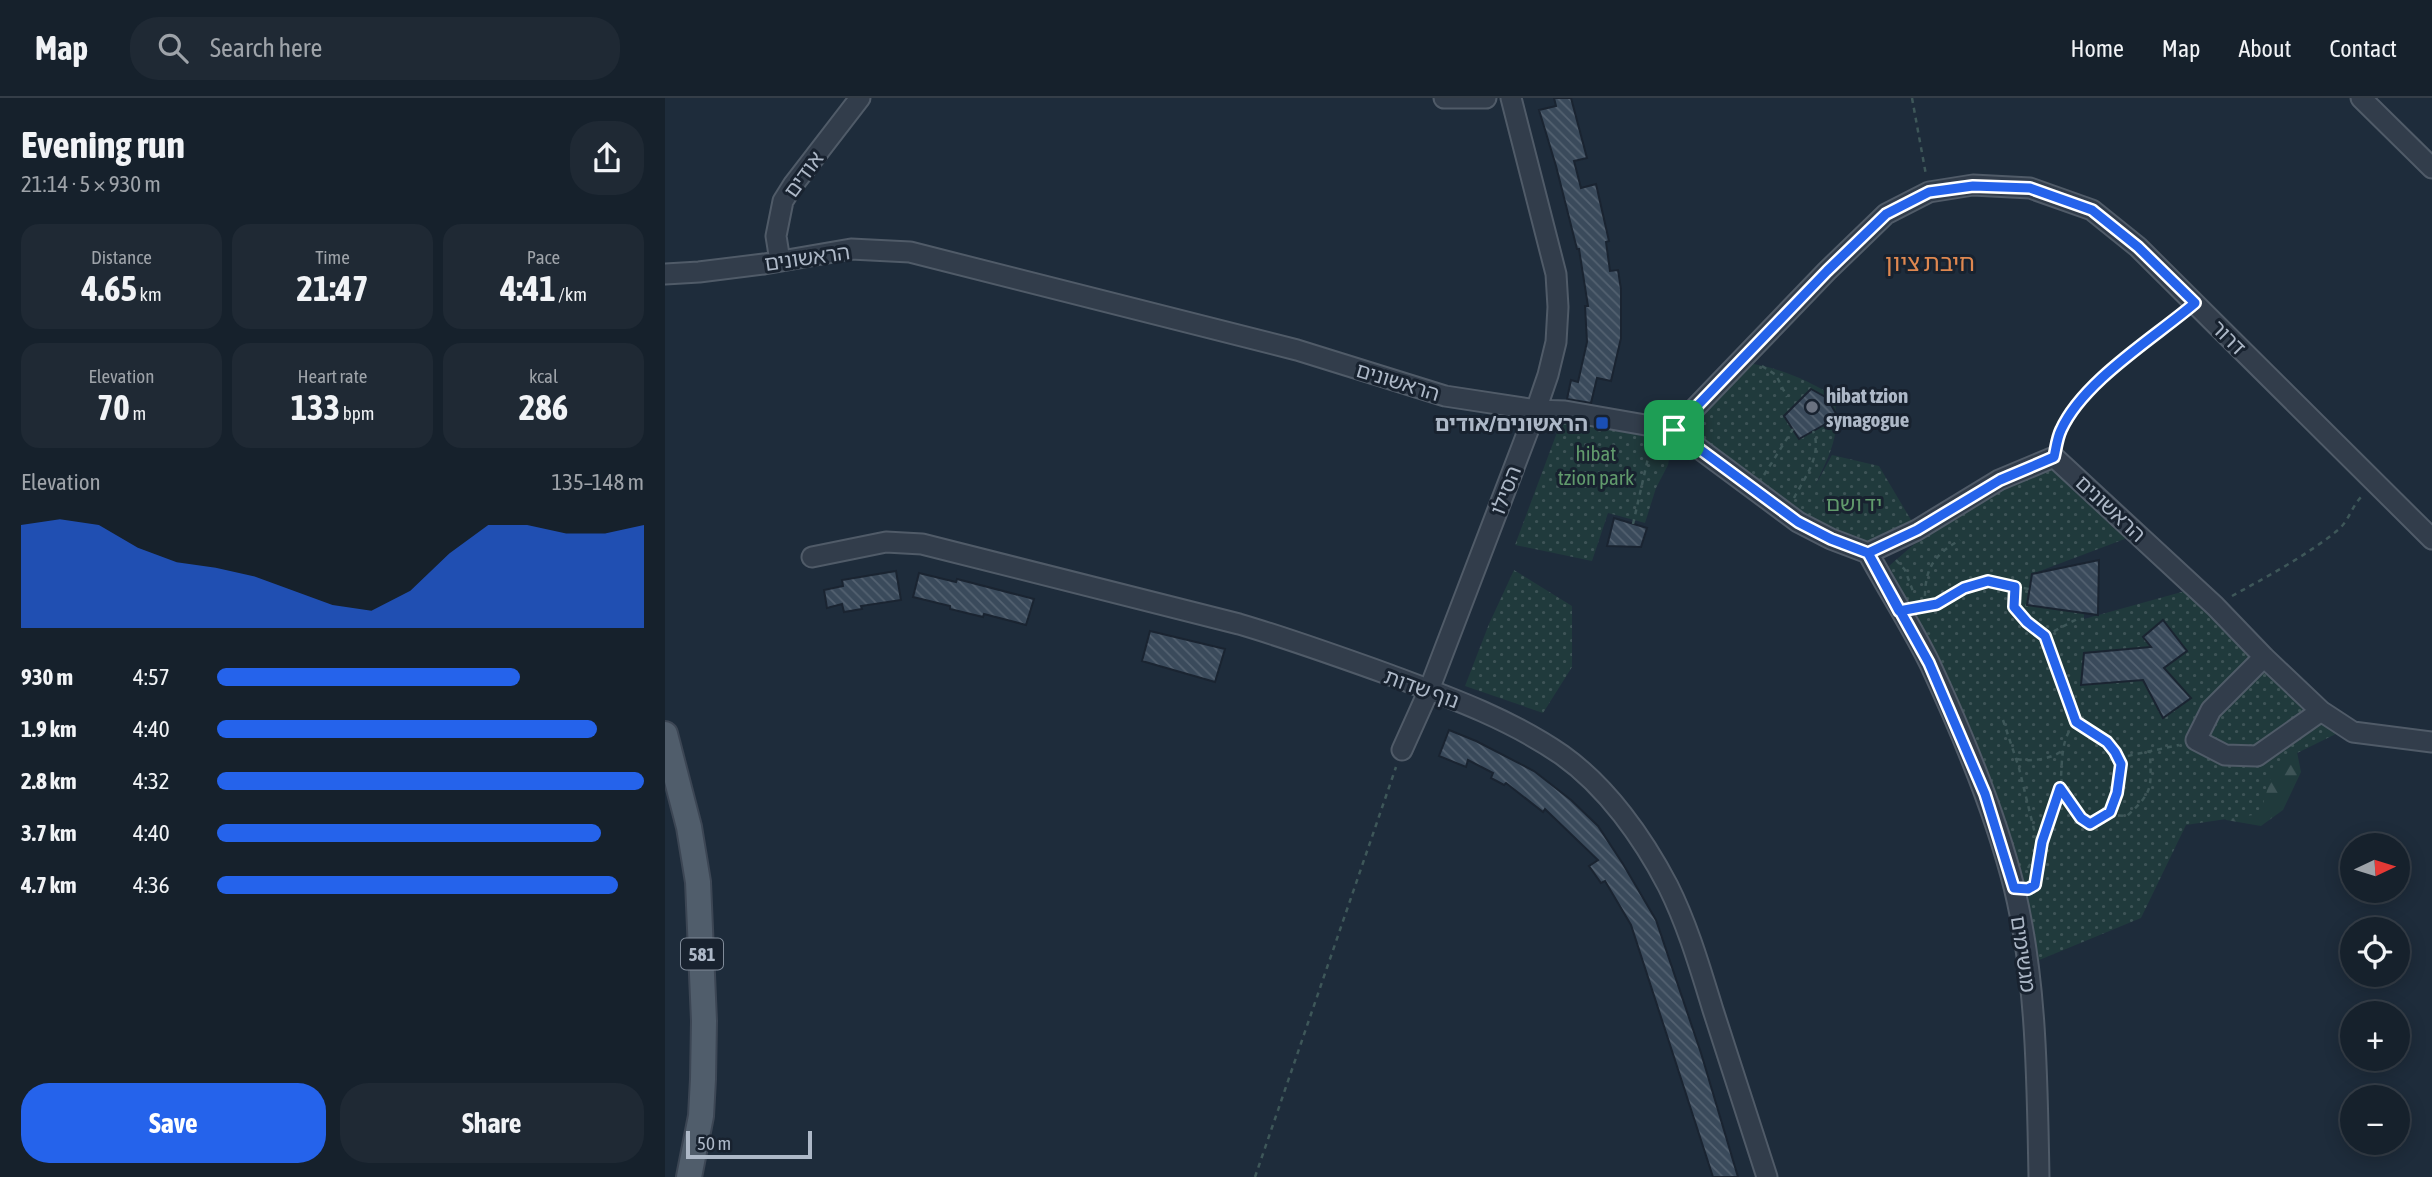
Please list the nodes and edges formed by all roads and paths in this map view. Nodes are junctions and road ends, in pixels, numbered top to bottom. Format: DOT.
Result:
graph roads {
  1 [pos="860,98"];
  2 [pos="1444,98"];
  3 [pos="1486,98"];
  4 [pos="1511,98"];
  5 [pos="1913,98"];
  6 [pos="2361,98"];
  7 [pos="2432,168"];
  8 [pos="1929,192"];
  9 [pos="780,261"];
  10 [pos="667,275"];
  11 [pos="2195,303"];
  12 [pos="1743,359"];
  13 [pos="1787,397"];
  14 [pos="1535,410"];
  15 [pos="1664,429"];
  16 [pos="1793,429"];
  17 [pos="1812,431"];
  18 [pos="2054,457"];
  19 [pos="2376,483"];
  20 [pos="1754,490"];
  21 [pos="1786,513"];
  22 [pos="1633,524"];
  23 [pos="2432,539"];
  24 [pos="1960,540"];
  25 [pos="1868,553"];
  26 [pos="812,557"];
  27 [pos="1896,560"];
  28 [pos="2015,587"];
  29 [pos="2029,589"];
  30 [pos="1925,606"];
  31 [pos="2215,606"];
  32 [pos="1907,609"];
  33 [pos="2084,619"];
  34 [pos="2045,636"];
  35 [pos="2264,657"];
  36 [pos="1429,690"];
  37 [pos="2321,711"];
  38 [pos="2003,720"];
  39 [pos="2076,722"];
  40 [pos="665,734"];
  41 [pos="2432,742"];
  42 [pos="2165,749"];
  43 [pos="1402,750"];
  44 [pos="2063,750"];
  45 [pos="2150,752"];
  46 [pos="2016,758"];
  47 [pos="2118,758"];
  48 [pos="2060,788"];
  49 [pos="2105,815"];
  50 [pos="2014,888"];
  51 [pos="689,1177"];
  52 [pos="1255,1177"];
  53 [pos="1767,1177"];
  54 [pos="2039,1177"];
  1 -- 9 [label="street, אודים"];
  2 -- 3 [label="street"];
  4 -- 14 [label="street, הסילו"];
  5 -- 8 [label="path"];
  6 -- 7 [label="street"];
  8 -- 11 [label="street, דרור"];
  8 -- 12 [label="street, דרור"];
  9 -- 10 [label="street, הראשונים"];
  9 -- 14 [label="street, הראשונים"];
  11 -- 18 [label="path"];
  11 -- 19 [label="street, דרור"];
  12 -- 13 [label="path"];
  12 -- 15 [label="street, דרור"];
  14 -- 15 [label="street, הראשונים"];
  14 -- 36 [label="street, הסילו"];
  15 -- 20 [label="street, הראשונים"];
  15 -- 22 [label="path"];
  16 -- 20 [label="path"];
  17 -- 21 [label="path"];
  18 -- 25 [label="street"];
  18 -- 31 [label="street, הראשונים"];
  19 -- 23 [label="street, דרור"];
  19 -- 31 [label="path"];
  20 -- 21 [label="street, הראשונים"];
  21 -- 25 [label="street, הראשונים"];
  24 -- 30 [label="path"];
  25 -- 32 [label="street, מגשימים"];
  26 -- 36 [label="street, נוף שדות"];
  27 -- 32 [label="path"];
  28 -- 29 [label="path"];
  28 -- 30 [label="path"];
  28 -- 34 [label="path"];
  30 -- 32 [label="path"];
  31 -- 35 [label="street, הראשונים"];
  32 -- 50 [label="street, מגשימים"];
  33 -- 34 [label="path"];
  34 -- 39 [label="path"];
  35 -- 37 [label="street, הראשונים"];
  35 -- 37 [label="street"];
  36 -- 43 [label="street, הסילו"];
  36 -- 53 [label="street, נוף שדות"];
  37 -- 41 [label="street, הראשונים"];
  38 -- 46 [label="path"];
  39 -- 44 [label="path"];
  39 -- 47 [label="path"];
  40 -- 51 [label="main road, 581"];
  42 -- 45 [label="path"];
  43 -- 52 [label="path"];
  44 -- 46 [label="path"];
  44 -- 48 [label="path"];
  45 -- 47 [label="path"];
  45 -- 49 [label="path"];
  46 -- 50 [label="path"];
  47 -- 49 [label="path"];
  48 -- 49 [label="path"];
  48 -- 50 [label="path"];
  50 -- 54 [label="street, מגשימים"];
}
